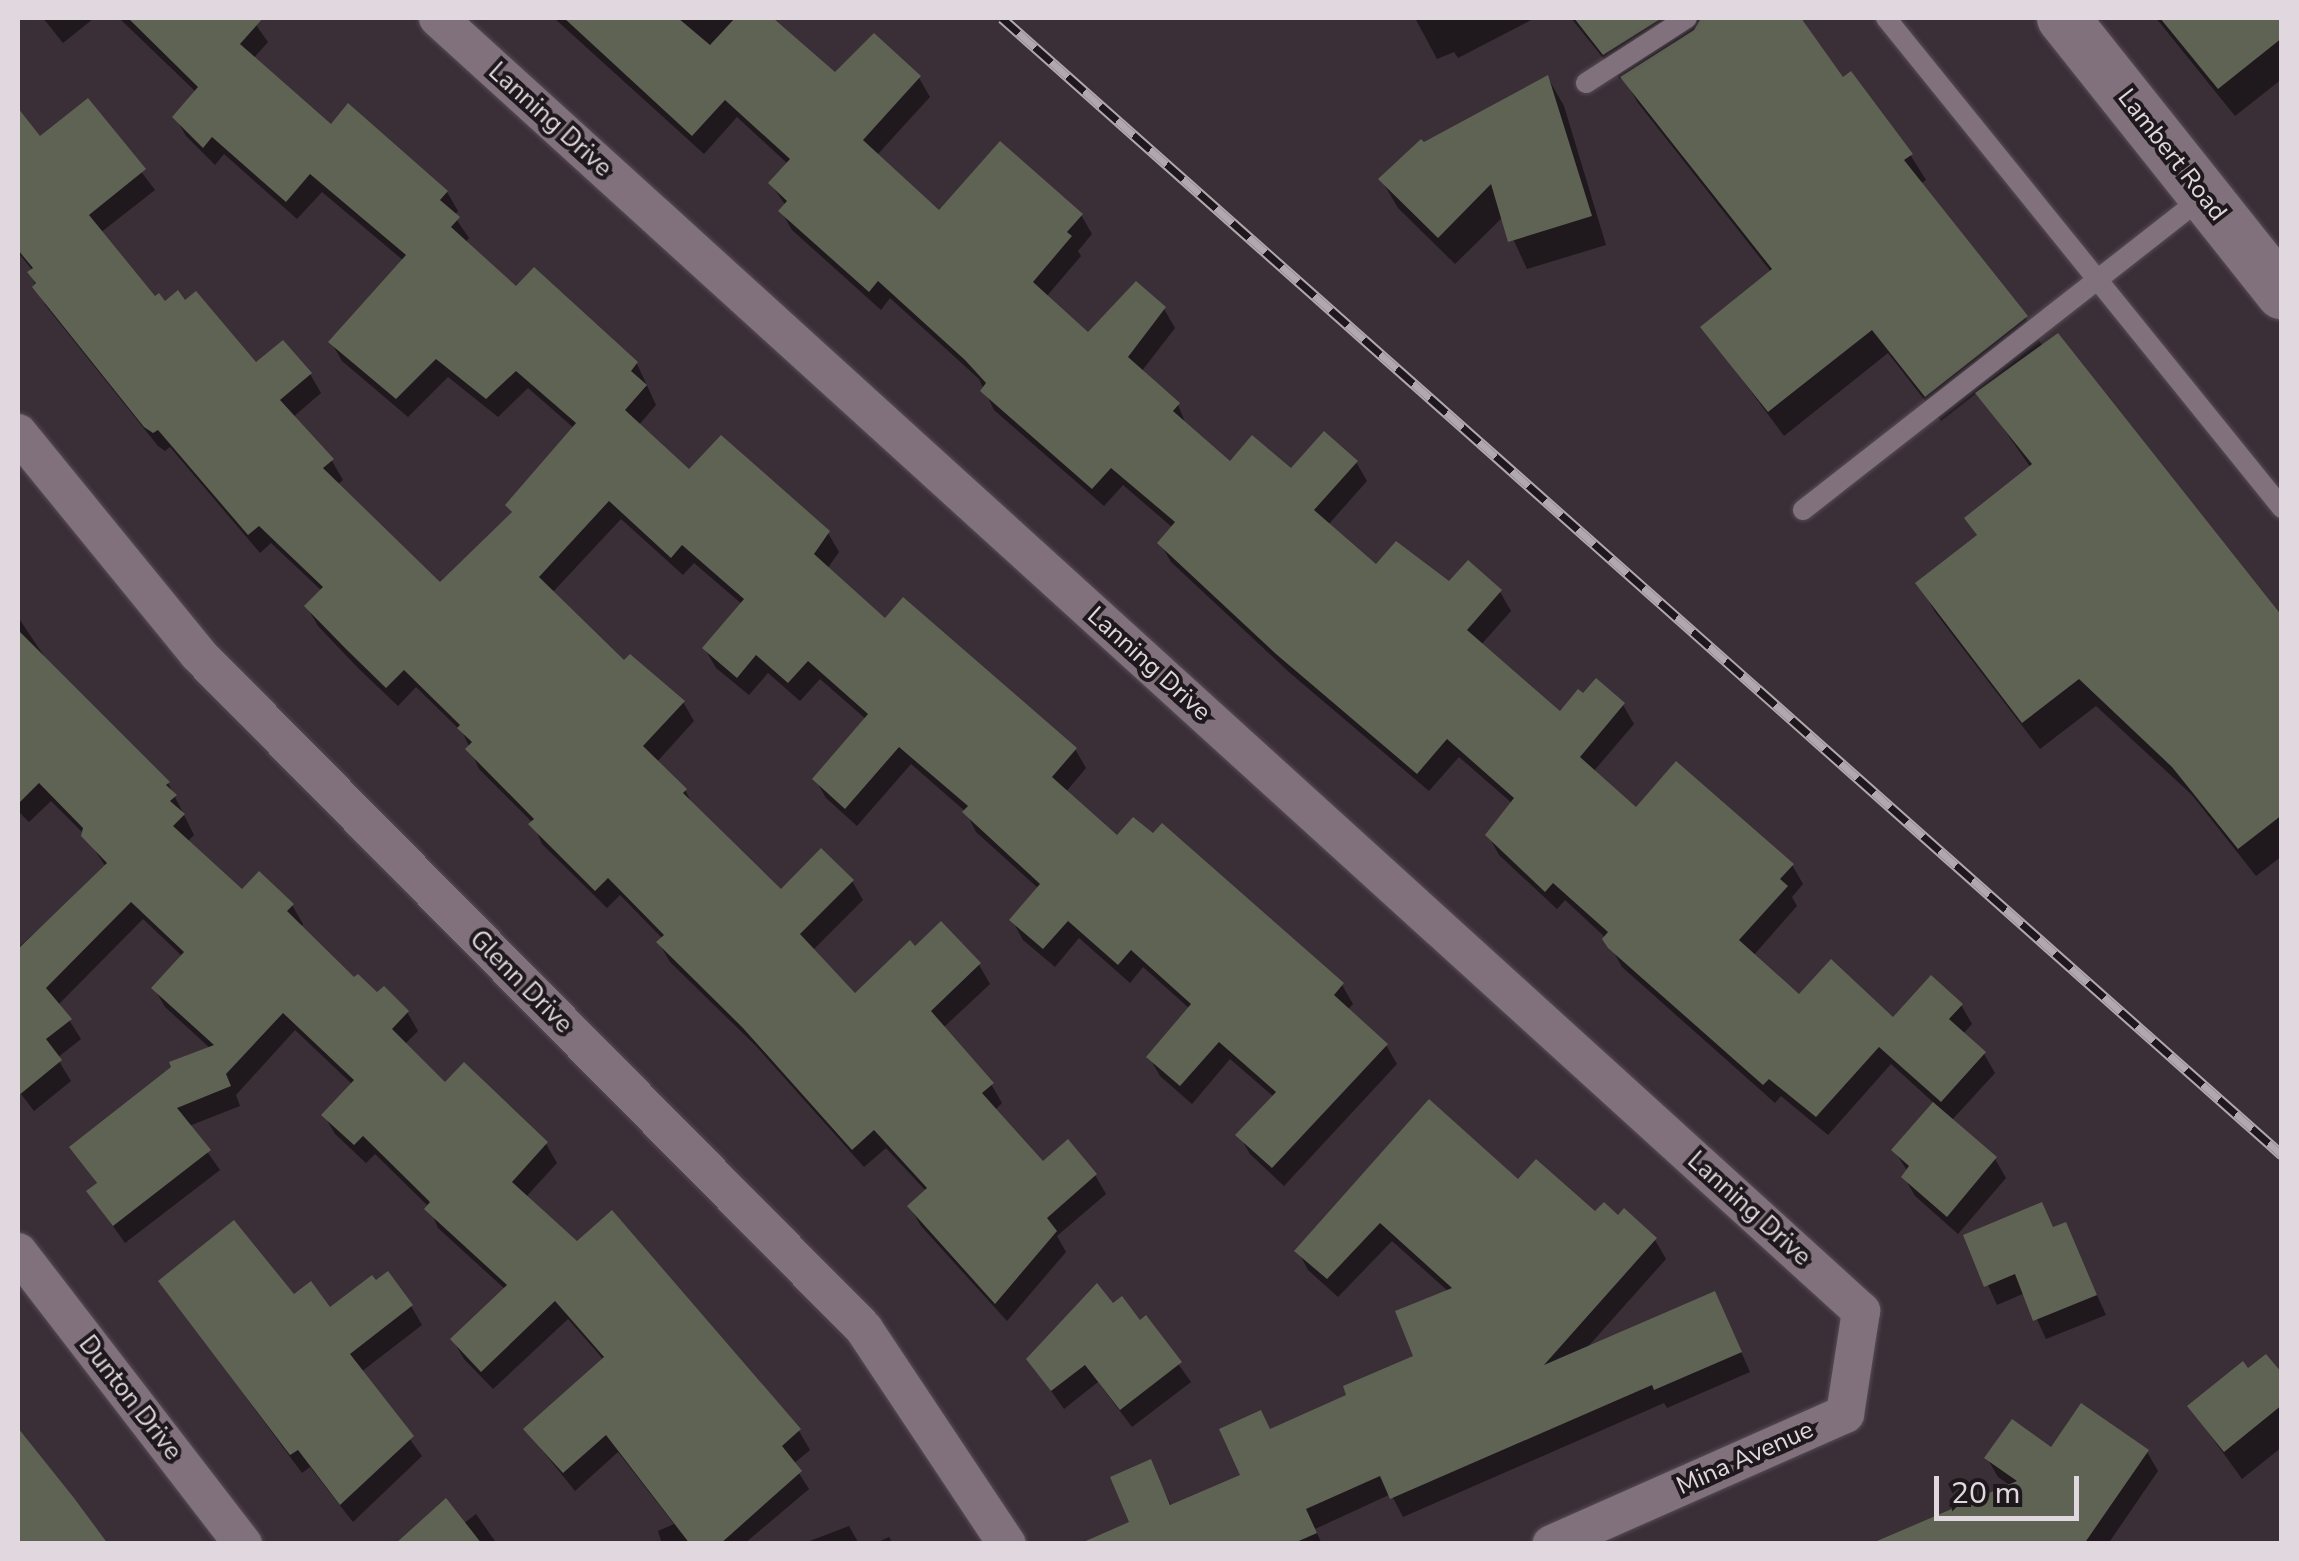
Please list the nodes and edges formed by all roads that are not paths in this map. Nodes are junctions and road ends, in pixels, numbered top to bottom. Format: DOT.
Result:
graph roads {
  1 [pos="438,18"];
  2 [pos="1687,18"];
  3 [pos="1886,18"];
  4 [pos="2064,18"];
  5 [pos="1586,83"];
  6 [pos="2204,196"];
  7 [pos="2096,278"];
  8 [pos="2282,293"];
  9 [pos="18,433"];
  10 [pos="2282,508"];
  11 [pos="1803,510"];
  12 [pos="18,1252"];
  13 [pos="1861,1311"];
  14 [pos="243,1544"];
  15 [pos="1008,1544"];
  16 [pos="1551,1544"];
  1 -- 13 [label="street, Lanning Drive"];
  2 -- 5 [label="lane"];
  3 -- 7 [label="lane"];
  4 -- 6 [label="main road, Lambert Road"];
  6 -- 7 [label="lane"];
  6 -- 8 [label="main road, Lambert Road"];
  7 -- 10 [label="lane"];
  7 -- 11 [label="lane"];
  9 -- 15 [label="street, Glenn Drive"];
  12 -- 14 [label="street, Dunton Drive"];
  13 -- 16 [label="street, Mina Avenue"];
}
